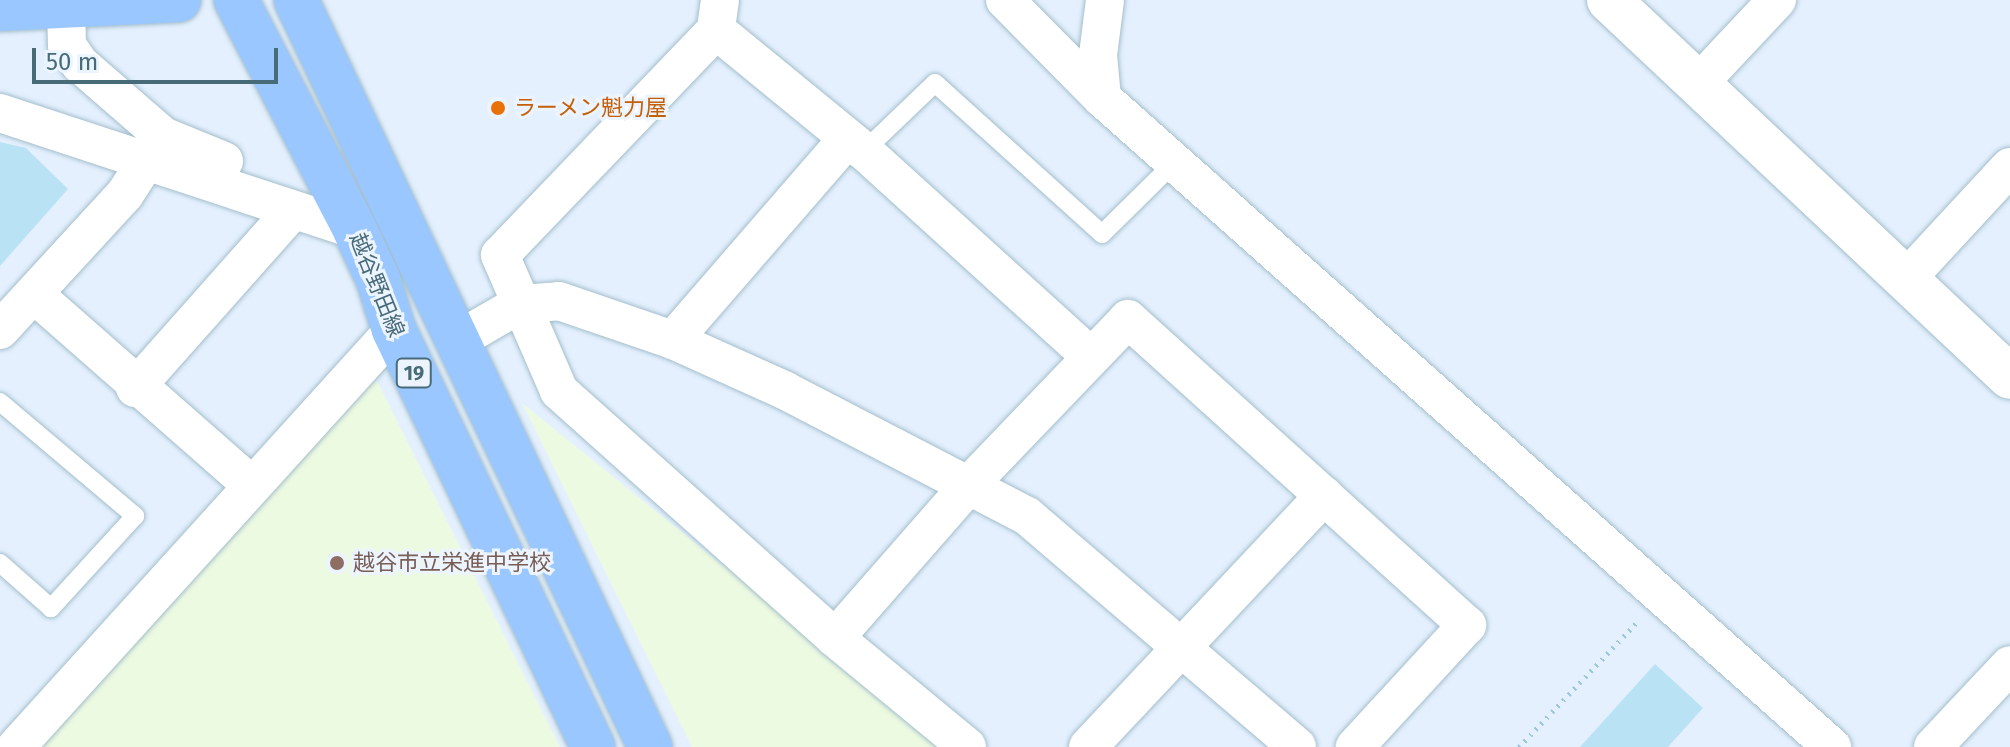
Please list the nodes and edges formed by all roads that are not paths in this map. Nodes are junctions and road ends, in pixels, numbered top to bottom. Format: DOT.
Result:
graph roads {
  1 [pos="179,0"];
  2 [pos="236,0"];
  3 [pos="296,0"];
  4 [pos="1005,0"];
  5 [pos="1105,0"];
  6 [pos="1609,0"];
  7 [pos="1777,0"];
  8 [pos="66,5"];
  9 [pos="0,9"];
  10 [pos="718,15"];
  11 [pos="1699,83"];
  12 [pos="1102,98"];
  13 [pos="0,113"];
  14 [pos="856,145"];
  15 [pos="154,148"];
  16 [pos="1175,162"];
  17 [pos="2010,167"];
  18 [pos="284,208"];
  19 [pos="355,230"];
  20 [pos="1908,277"];
  21 [pos="35,295"];
  22 [pos="520,304"];
  23 [pos="0,330"];
  24 [pos="394,330"];
  25 [pos="458,340"];
  26 [pos="673,340"];
  27 [pos="1090,356"];
  28 [pos="2010,377"];
  29 [pos="135,388"];
  30 [pos="0,402"];
  31 [pos="251,485"];
  32 [pos="968,486"];
  33 [pos="1324,496"];
  34 [pos="0,563"];
  35 [pos="835,638"];
  36 [pos="1180,647"];
  37 [pos="2010,665"];
  38 [pos="16,747"];
  39 [pos="593,747"];
  40 [pos="650,747"];
  41 [pos="967,747"];
  42 [pos="1088,747"];
  43 [pos="1297,747"];
  44 [pos="1355,747"];
  45 [pos="1832,747"];
  46 [pos="1933,747"];
  1 -- 8 [label="main road"];
  2 -- 19 [label="main road, 越谷野田線 / 19"];
  3 -- 25 [label="main road, 19"];
  4 -- 12 [label="street"];
  5 -- 12 [label="street"];
  6 -- 11 [label="street"];
  7 -- 11 [label="street"];
  8 -- 9 [label="main road"];
  8 -- 15 [label="street"];
  10 -- 14 [label="street"];
  10 -- 22 [label="street"];
  11 -- 20 [label="street"];
  12 -- 16 [label="street"];
  13 -- 15 [label="street"];
  14 -- 16 [label="lane"];
  14 -- 26 [label="street"];
  14 -- 27 [label="street"];
  15 -- 18 [label="street"];
  15 -- 21 [label="street"];
  16 -- 45 [label="street"];
  17 -- 20 [label="street"];
  18 -- 19 [label="street"];
  18 -- 29 [label="street"];
  19 -- 24 [label="main road, 越谷野田線 / 19"];
  20 -- 28 [label="street"];
  21 -- 23 [label="street"];
  21 -- 29 [label="street"];
  22 -- 25 [label="street"];
  22 -- 26 [label="street"];
  22 -- 35 [label="street"];
  24 -- 31 [label="street"];
  24 -- 39 [label="main road, 越谷野田線 / 19"];
  25 -- 40 [label="main road, 19"];
  26 -- 32 [label="street"];
  27 -- 32 [label="street"];
  27 -- 33 [label="street"];
  29 -- 31 [label="street"];
  30 -- 34 [label="lane"];
  31 -- 38 [label="street"];
  32 -- 35 [label="street"];
  32 -- 36 [label="street"];
  33 -- 36 [label="street"];
  33 -- 44 [label="street"];
  35 -- 41 [label="street"];
  36 -- 42 [label="street"];
  36 -- 43 [label="street"];
  37 -- 46 [label="street"];
}
